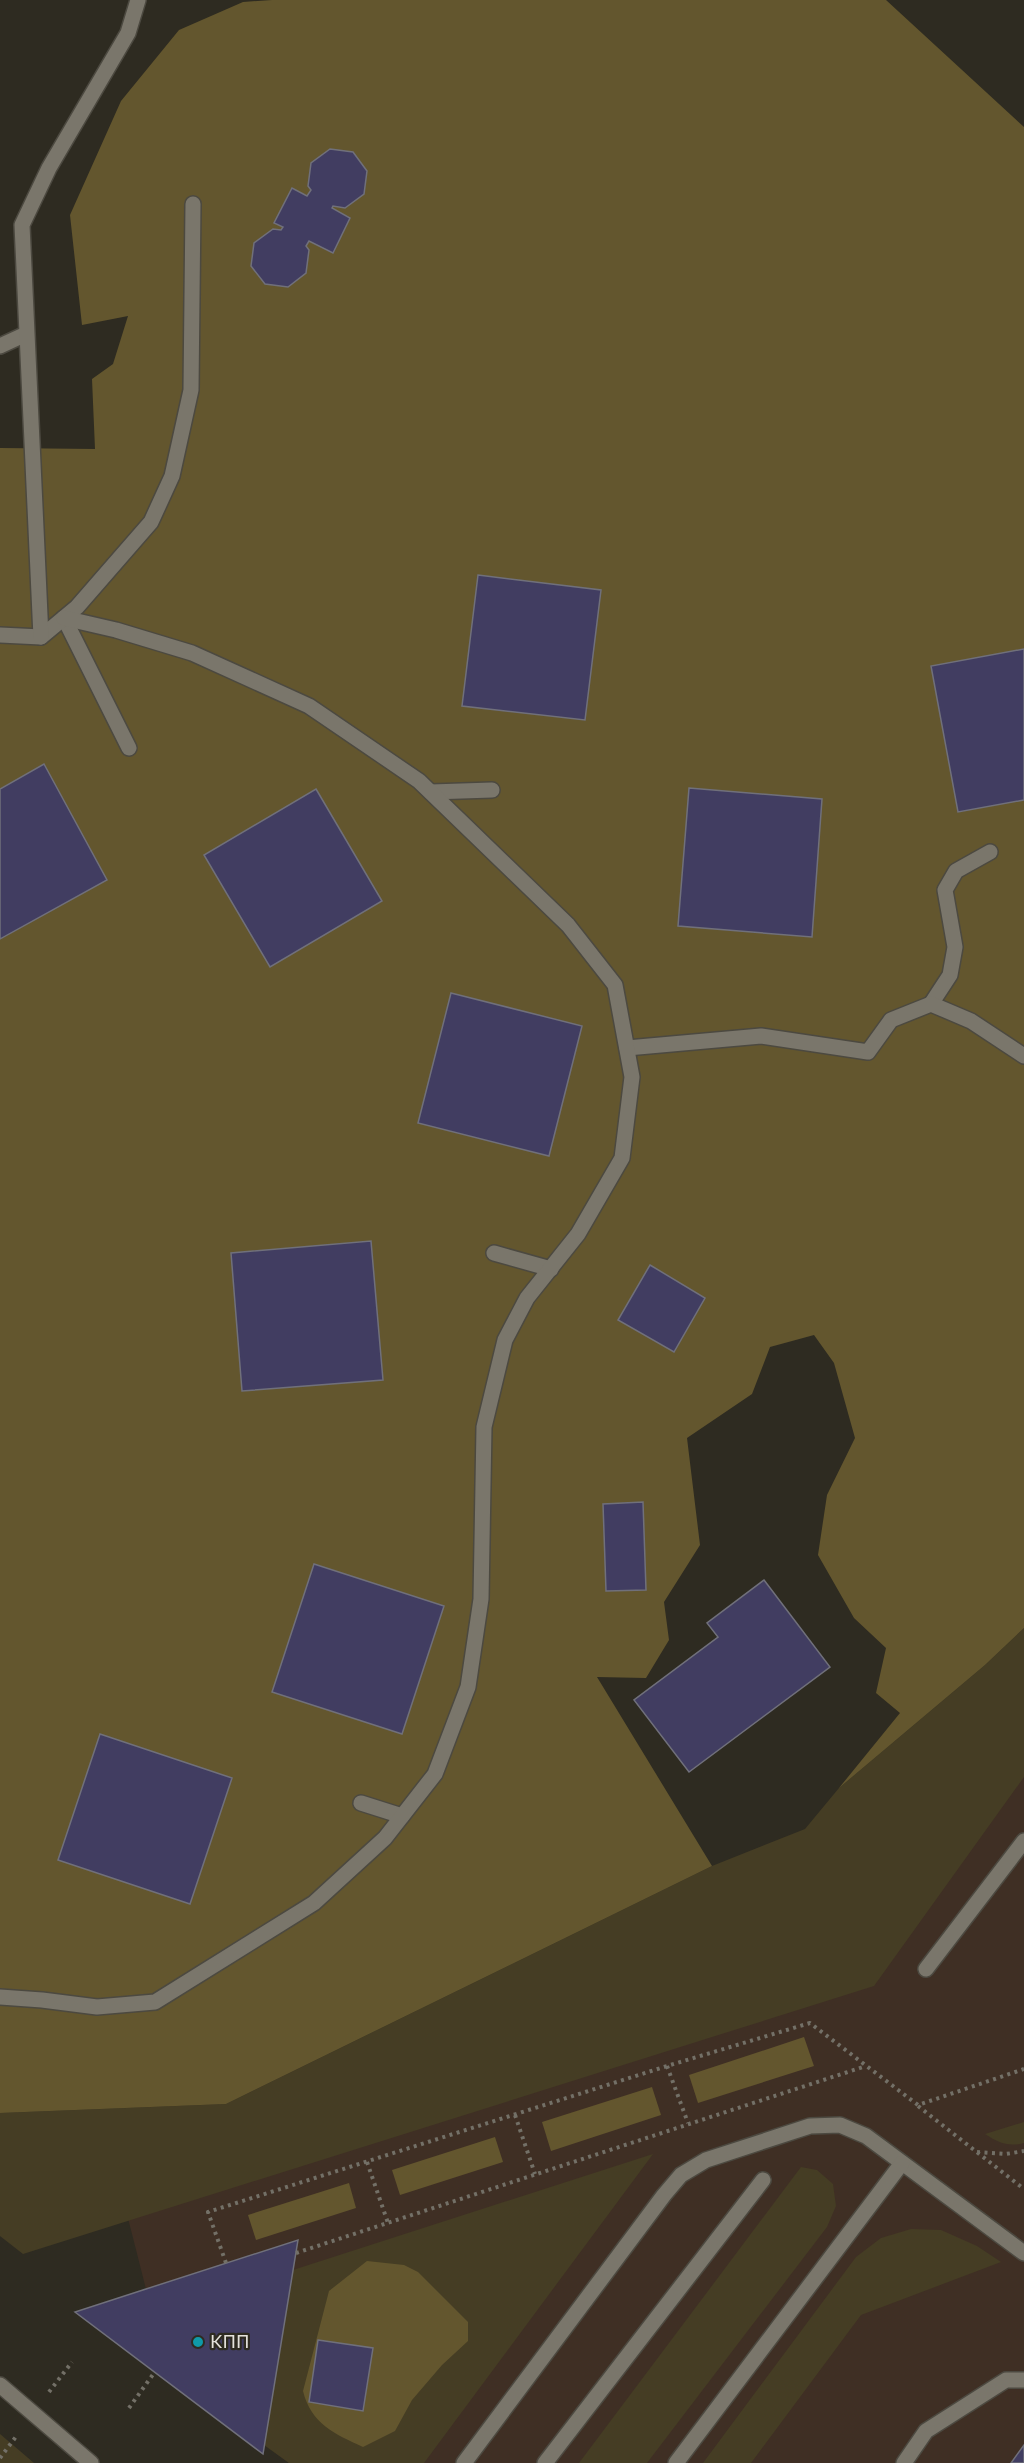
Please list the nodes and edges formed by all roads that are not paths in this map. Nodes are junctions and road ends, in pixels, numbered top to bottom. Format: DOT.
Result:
graph roads {
  1 [pos="138,0"];
  2 [pos="193,204"];
  3 [pos="26,334"];
  4 [pos="0,346"];
  5 [pos="64,618"];
  6 [pos="0,635"];
  7 [pos="41,637"];
  8 [pos="129,748"];
  9 [pos="492,790"];
  10 [pos="431,792"];
  11 [pos="990,852"];
  12 [pos="931,1004"];
  13 [pos="627,1048"];
  14 [pos="1024,1056"];
  15 [pos="495,1253"];
  16 [pos="550,1269"];
  17 [pos="361,1803"];
  18 [pos="402,1816"];
  19 [pos="1024,1840"];
  20 [pos="926,1969"];
  21 [pos="0,1997"];
  22 [pos="902,2163"];
  23 [pos="764,2180"];
  24 [pos="1024,2253"];
  25 [pos="1024,2380"];
  26 [pos="0,2385"];
  27 [pos="91,2463"];
  28 [pos="464,2463"];
  29 [pos="544,2463"];
  30 [pos="676,2463"];
  31 [pos="904,2463"];
  1 -- 3 [label="street"];
  2 -- 5 [label="street"];
  3 -- 4 [label="street"];
  3 -- 7 [label="street"];
  5 -- 7 [label="street"];
  5 -- 8 [label="street"];
  5 -- 10 [label="street"];
  6 -- 7 [label="street"];
  9 -- 10 [label="street"];
  10 -- 13 [label="street"];
  11 -- 12 [label="street"];
  12 -- 13 [label="street"];
  12 -- 14 [label="street"];
  13 -- 16 [label="street"];
  15 -- 16 [label="street"];
  16 -- 18 [label="street"];
  17 -- 18 [label="street"];
  18 -- 21 [label="street"];
  19 -- 20 [label="street"];
  22 -- 24 [label="street"];
  22 -- 28 [label="street"];
  22 -- 30 [label="street"];
  23 -- 29 [label="street"];
  25 -- 31 [label="street"];
  26 -- 27 [label="street"];
}
